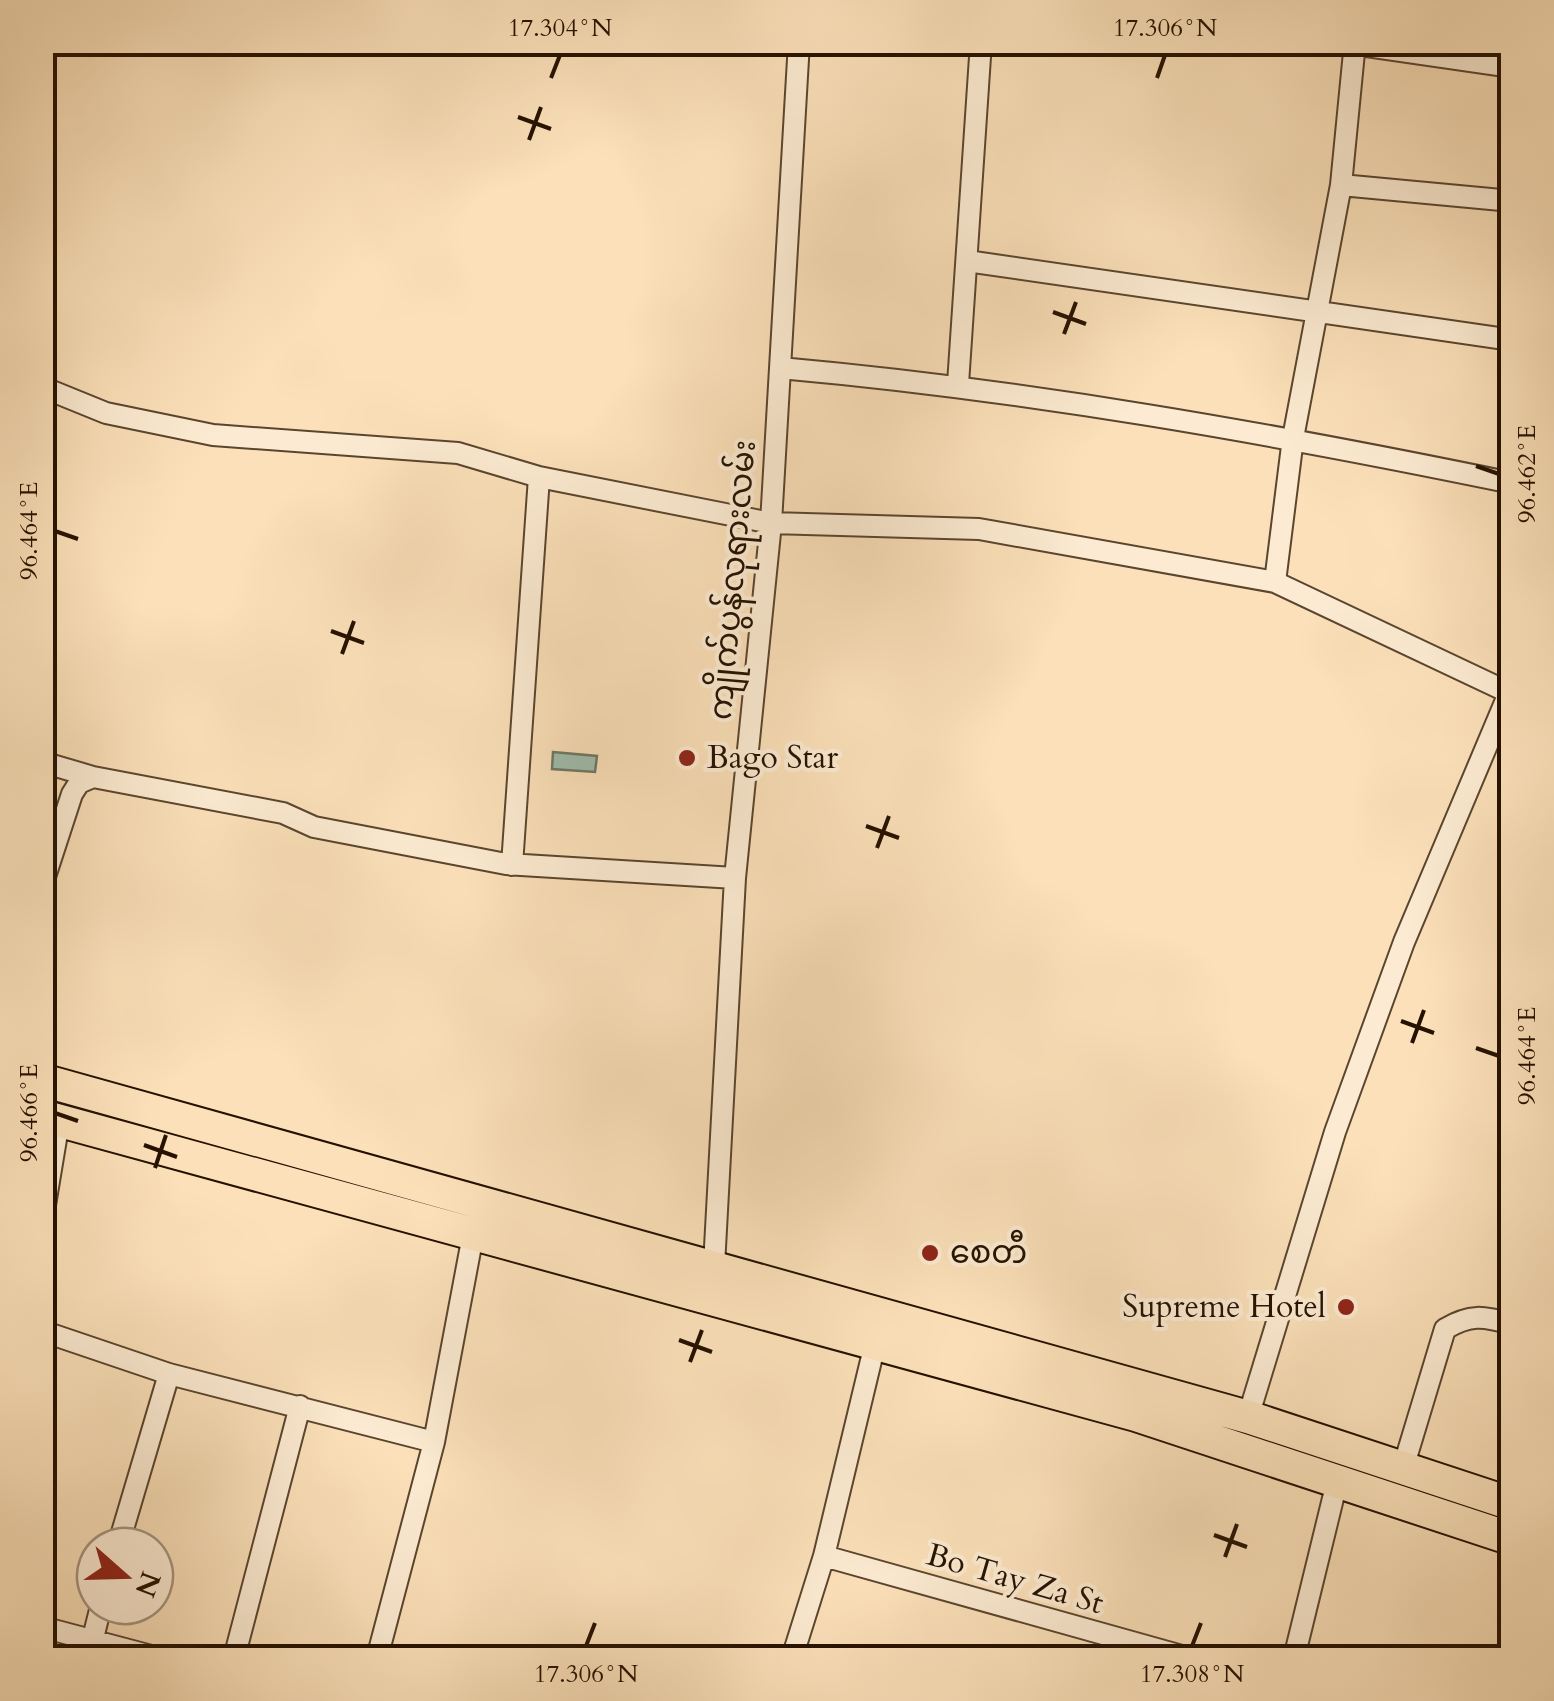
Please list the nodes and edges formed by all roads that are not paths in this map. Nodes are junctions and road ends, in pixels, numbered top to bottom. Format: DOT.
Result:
graph roads {
  1 [pos="799,42"];
  2 [pos="981,42"];
  3 [pos="1349,43"];
  4 [pos="1512,67"];
  5 [pos="1341,185"];
  6 [pos="1512,201"];
  7 [pos="967,261"];
  8 [pos="1317,309"];
  9 [pos="1512,340"];
  10 [pos="780,368"];
  11 [pos="958,384"];
  12 [pos="42,387"];
  13 [pos="1294,438"];
  14 [pos="539,477"];
  15 [pos="1512,483"];
  16 [pos="771,523"];
  17 [pos="1275,582"];
  18 [pos="1511,691"];
  19 [pos="42,762"];
  20 [pos="93,778"];
  21 [pos="512,865"];
  22 [pos="735,878"];
  23 [pos="42,886"];
  24 [pos="42,1080"];
  25 [pos="51,1119"];
  26 [pos="42,1222"];
  27 [pos="472,1234"];
  28 [pos="714,1266"];
  29 [pos="695,1296"];
  30 [pos="1512,1324"];
  31 [pos="42,1331"];
  32 [pos="875,1344"];
  33 [pos="169,1374"];
  34 [pos="300,1406"];
  35 [pos="1248,1418"];
  36 [pos="434,1442"];
  37 [pos="1403,1468"];
  38 [pos="1337,1482"];
  39 [pos="1512,1504"];
  40 [pos="124,1526"];
  41 [pos="1512,1539"];
  42 [pos="824,1556"];
  43 [pos="42,1627"];
  44 [pos="90,1649"];
  45 [pos="159,1658"];
  46 [pos="234,1658"];
  47 [pos="377,1658"];
  48 [pos="792,1658"];
  49 [pos="1189,1658"];
  50 [pos="1294,1658"];
  1 -- 10 [label="street, ကျိုက်ပွန်လုရားလမ်း"];
  2 -- 7 [label="street"];
  3 -- 4 [label="street"];
  3 -- 5 [label="street"];
  5 -- 6 [label="street"];
  5 -- 8 [label="street"];
  7 -- 8 [label="street"];
  7 -- 11 [label="street"];
  8 -- 9 [label="street"];
  8 -- 13 [label="street"];
  10 -- 11 [label="street"];
  10 -- 16 [label="street, ကျိုက်ပွန်လုရားလမ်း"];
  11 -- 13 [label="street"];
  12 -- 14 [label="street"];
  13 -- 15 [label="street"];
  13 -- 17 [label="street"];
  14 -- 16 [label="street"];
  14 -- 21 [label="street"];
  16 -- 17 [label="street"];
  16 -- 22 [label="street, ကျိုက်ပွန်လုရားလမ်း"];
  17 -- 18 [label="street"];
  18 -- 35 [label="street"];
  19 -- 20 [label="street"];
  20 -- 21 [label="street"];
  20 -- 23 [label="street"];
  21 -- 22 [label="street"];
  22 -- 28 [label="street, ကျိုက်ပွန်လုရားလမ်း"];
  24 -- 28 [label="highway"];
  25 -- 26 [label="street"];
  25 -- 27 [label="highway"];
  27 -- 29 [label="highway"];
  27 -- 36 [label="street"];
  28 -- 29 [label="street, ကျိုက်ပွန်လုရားလမ်း"];
  28 -- 35 [label="highway"];
  29 -- 32 [label="highway"];
  30 -- 37 [label="street"];
  31 -- 33 [label="street"];
  32 -- 38 [label="highway"];
  32 -- 42 [label="street"];
  33 -- 34 [label="street"];
  33 -- 40 [label="street"];
  34 -- 36 [label="street"];
  34 -- 46 [label="street"];
  35 -- 37 [label="highway"];
  36 -- 47 [label="street"];
  37 -- 39 [label="highway"];
  38 -- 41 [label="highway"];
  38 -- 50 [label="street"];
  42 -- 48 [label="street"];
  42 -- 49 [label="street, Bo Tay Za St"];
  43 -- 44 [label="street"];
  44 -- 45 [label="street"];
}
